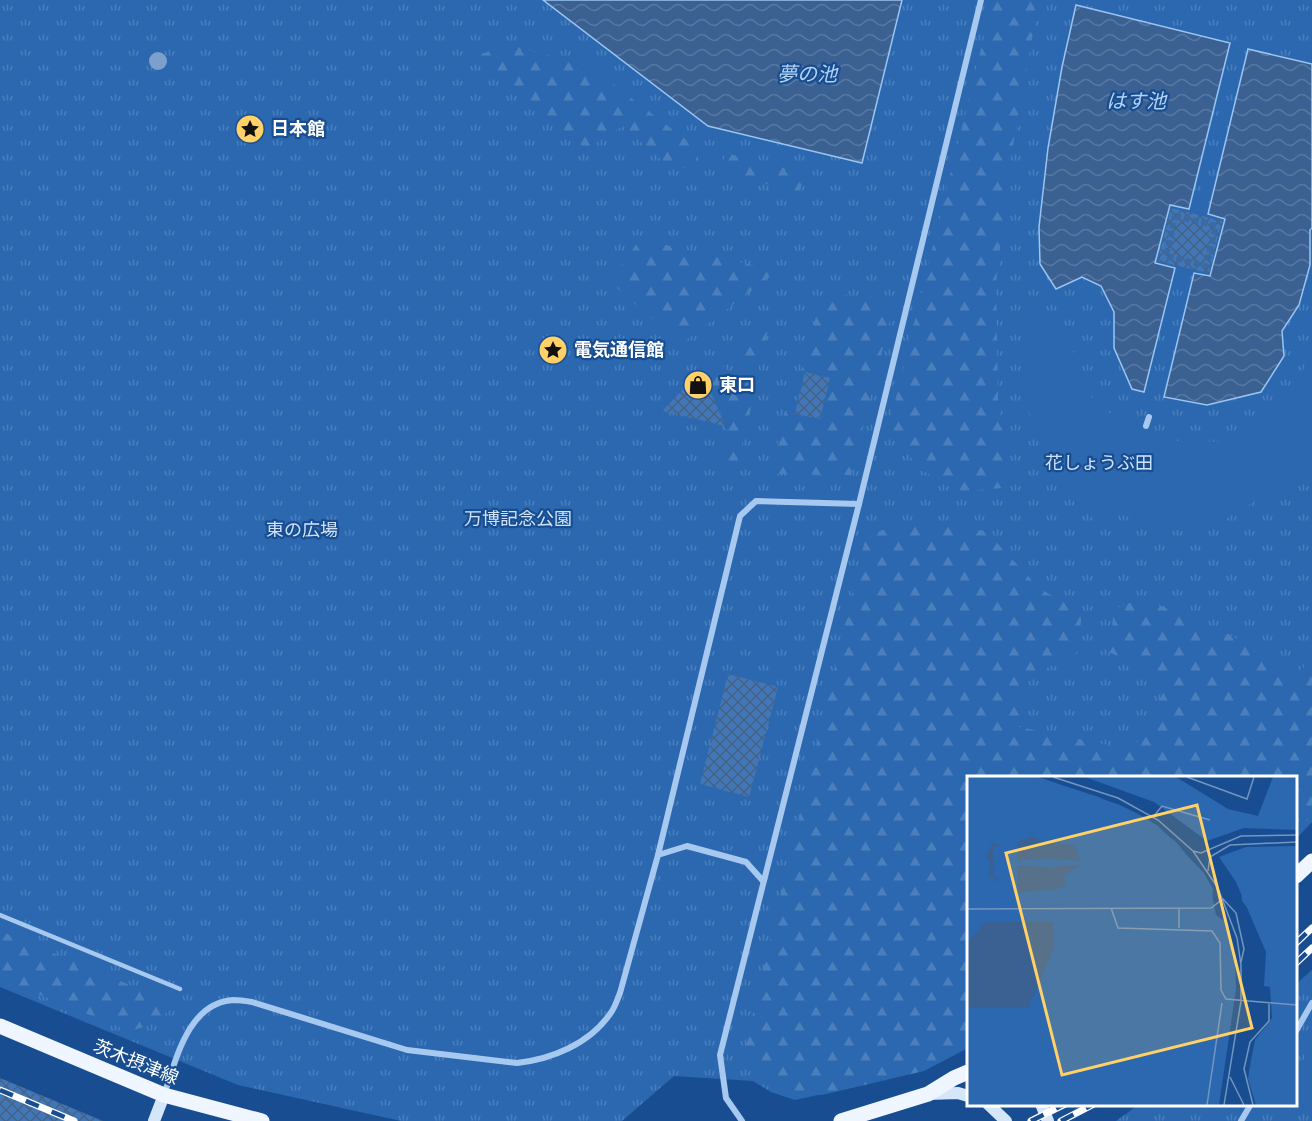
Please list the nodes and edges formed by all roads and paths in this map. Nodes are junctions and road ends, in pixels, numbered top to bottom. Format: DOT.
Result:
graph roads {
  1 [pos="981,0"];
  2 [pos="1149,417"];
  3 [pos="1146,426"];
  4 [pos="859,504"];
  5 [pos="658,855"];
  6 [pos="1311,864"];
  7 [pos="1297,875"];
  8 [pos="763,881"];
  9 [pos="0,915"];
  10 [pos="180,989"];
  11 [pos="1312,1003"];
  12 [pos="0,1026"];
  13 [pos="1297,1029"];
  14 [pos="967,1073"];
  15 [pos="164,1095"];
  16 [pos="928,1095"];
  17 [pos="967,1095"];
  18 [pos="990,1106"];
  19 [pos="1042,1106"];
  20 [pos="1250,1106"];
  21 [pos="154,1121"];
  22 [pos="262,1121"];
  23 [pos="742,1121"];
  24 [pos="841,1121"];
  25 [pos="1006,1121"];
  26 [pos="1048,1121"];
  27 [pos="1241,1121"];
  1 -- 4 [label="street"];
  2 -- 3 [label="street"];
  4 -- 5 [label="street"];
  4 -- 8 [label="street"];
  5 -- 8 [label="street"];
  5 -- 15 [label="street"];
  6 -- 7 [label="main road"];
  8 -- 23 [label="street"];
  9 -- 10 [label="lane"];
  11 -- 13 [label="street"];
  12 -- 15 [label="main road, 茨木摂津線"];
  14 -- 16 [label="main road"];
  15 -- 21 [label="main road"];
  15 -- 22 [label="main road, 茨木摂津線"];
  16 -- 17 [label="main road"];
  16 -- 24 [label="main road"];
  18 -- 25 [label="main road"];
  19 -- 26 [label="main road"];
  20 -- 27 [label="street"];
}
